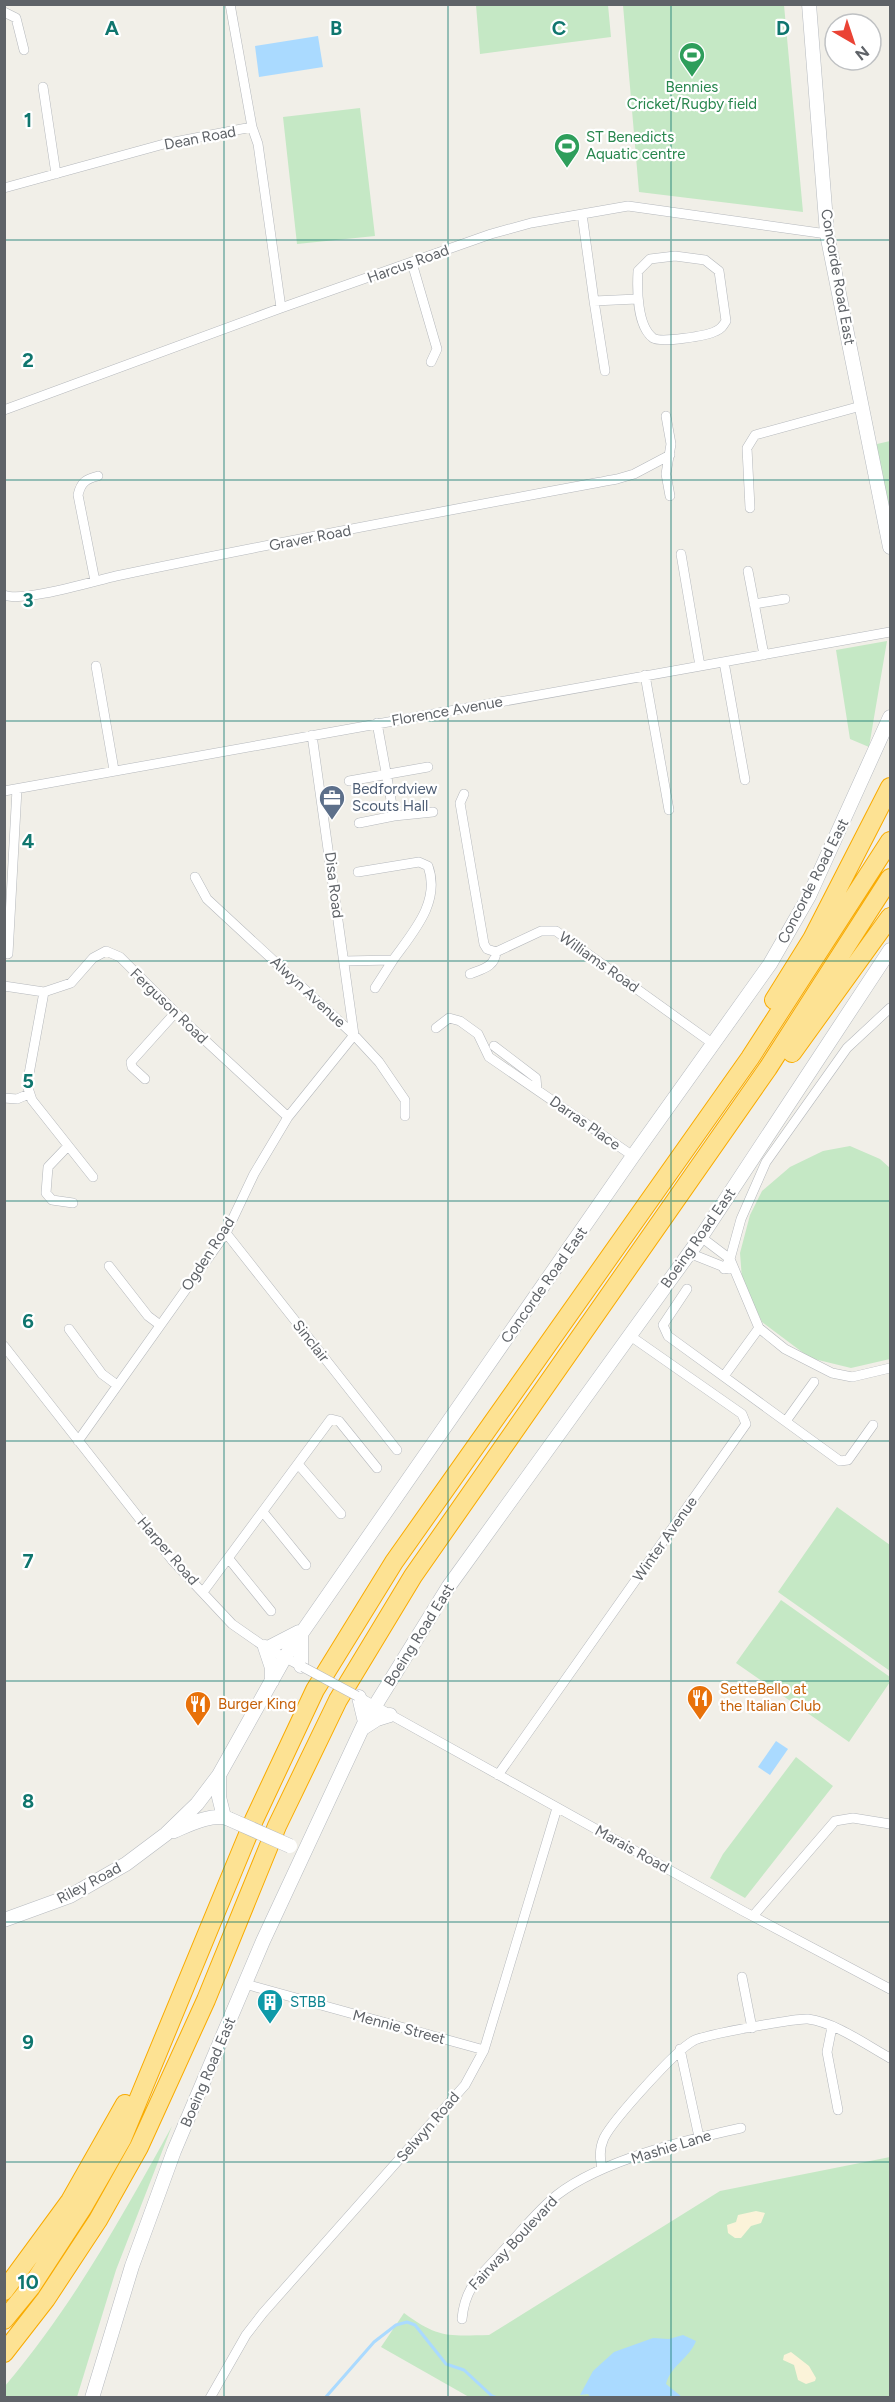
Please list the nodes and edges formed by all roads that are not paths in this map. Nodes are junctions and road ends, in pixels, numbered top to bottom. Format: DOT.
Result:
graph roads {
  1 [pos="230,4"];
  2 [pos="809,4"];
  3 [pos="4,12"];
  4 [pos="24,50"];
  5 [pos="43,87"];
  6 [pos="252,127"];
  7 [pos="56,174"];
  8 [pos="4,188"];
  9 [pos="582,214"];
  10 [pos="827,234"];
  11 [pos="412,263"];
  12 [pos="637,299"];
  13 [pos="594,301"];
  14 [pos="281,308"];
  15 [pos="431,362"];
  16 [pos="605,371"];
  17 [pos="861,406"];
  18 [pos="4,410"];
  19 [pos="666,416"];
  20 [pos="670,455"];
  21 [pos="98,476"];
  22 [pos="670,496"];
  23 [pos="750,508"];
  24 [pos="891,547"];
  25 [pos="681,554"];
  26 [pos="748,571"];
  27 [pos="95,581"];
  28 [pos="4,595"];
  29 [pos="785,599"];
  30 [pos="754,604"];
  31 [pos="891,632"];
  32 [pos="764,655"];
  33 [pos="724,662"];
  34 [pos="96,666"];
  35 [pos="700,666"];
  36 [pos="645,675"];
  37 [pos="891,717"];
  38 [pos="377,723"];
  39 [pos="312,735"];
  40 [pos="428,767"];
  41 [pos="114,770"];
  42 [pos="387,773"];
  43 [pos="745,780"];
  44 [pos="349,781"];
  45 [pos="891,787"];
  46 [pos="17,789"];
  47 [pos="4,791"];
  48 [pos="464,794"];
  49 [pos="669,810"];
  50 [pos="433,812"];
  51 [pos="394,816"];
  52 [pos="359,823"];
  53 [pos="891,841"];
  54 [pos="358,872"];
  55 [pos="195,877"];
  56 [pos="891,878"];
  57 [pos="891,917"];
  58 [pos="891,950"];
  59 [pos="496,952"];
  60 [pos="8,954"];
  61 [pos="393,960"];
  62 [pos="344,961"];
  63 [pos="470,974"];
  64 [pos="4,986"];
  65 [pos="375,988"];
  66 [pos="44,993"];
  67 [pos="891,1008"];
  68 [pos="175,1013"];
  69 [pos="436,1028"];
  70 [pos="354,1035"];
  71 [pos="712,1043"];
  72 [pos="494,1046"];
  73 [pos="145,1079"];
  74 [pos="537,1089"];
  75 [pos="29,1094"];
  76 [pos="4,1098"];
  77 [pos="405,1116"];
  78 [pos="288,1117"];
  79 [pos="68,1146"];
  80 [pos="633,1156"];
  81 [pos="93,1177"];
  82 [pos="690,1182"];
  83 [pos="73,1203"];
  84 [pos="641,1210"];
  85 [pos="226,1233"];
  86 [pos="701,1237"];
  87 [pos="689,1253"];
  88 [pos="730,1259"];
  89 [pos="109,1266"];
  90 [pos="724,1269"];
  91 [pos="735,1270"];
  92 [pos="687,1289"];
  93 [pos="160,1325"];
  94 [pos="759,1328"];
  95 [pos="69,1329"];
  96 [pos="629,1335"];
  97 [pos="4,1346"];
  98 [pos="891,1368"];
  99 [pos="724,1376"];
  100 [pos="814,1382"];
  101 [pos="117,1385"];
  102 [pos="786,1421"];
  103 [pos="873,1425"];
  104 [pos="78,1441"];
  105 [pos="397,1450"];
  106 [pos="298,1464"];
  107 [pos="377,1468"];
  108 [pos="263,1512"];
  109 [pos="341,1514"];
  110 [pos="229,1559"];
  111 [pos="306,1565"];
  112 [pos="203,1592"];
  113 [pos="271,1611"];
  114 [pos="304,1630"];
  115 [pos="266,1647"];
  116 [pos="285,1657"];
  117 [pos="301,1666"];
  118 [pos="273,1680"];
  119 [pos="384,1691"];
  120 [pos="359,1697"];
  121 [pos="375,1706"];
  122 [pos="390,1715"];
  123 [pos="363,1726"];
  124 [pos="219,1775"];
  125 [pos="498,1775"];
  126 [pos="557,1808"];
  127 [pos="226,1818"];
  128 [pos="891,1824"];
  129 [pos="166,1834"];
  130 [pos="309,1838"];
  131 [pos="290,1846"];
  132 [pos="278,1911"];
  133 [pos="753,1916"];
  134 [pos="4,1920"];
  135 [pos="742,1977"];
  136 [pos="245,1984"];
  137 [pos="891,1989"];
  138 [pos="184,1990"];
  139 [pos="832,2026"];
  140 [pos="752,2028"];
  141 [pos="680,2049"];
  142 [pos="484,2050"];
  143 [pos="891,2058"];
  144 [pos="838,2110"];
  145 [pos="741,2128"];
  146 [pos="699,2137"];
  147 [pos="602,2169"];
  148 [pos="4,2291"];
  149 [pos="462,2319"];
  150 [pos="4,2320"];
  151 [pos="4,2353"];
  152 [pos="92,2397"];
  153 [pos="210,2397"];
  1 -- 6 [label="street"];
  2 -- 10 [label="main road, Concorde Road East"];
  3 -- 4 [label="street"];
  5 -- 7 [label="street"];
  6 -- 7 [label="street, Dean Road"];
  6 -- 14 [label="street, Dean Road"];
  7 -- 8 [label="street, Dean Road"];
  9 -- 10 [label="street, Harcus Road"];
  9 -- 11 [label="street, Harcus Road"];
  9 -- 13 [label="street"];
  10 -- 17 [label="main road, Concorde Road East"];
  11 -- 14 [label="street, Harcus Road"];
  11 -- 15 [label="street"];
  12 -- 12 [label="street"];
  12 -- 13 [label="street"];
  13 -- 16 [label="street"];
  14 -- 18 [label="street, Harcus Road"];
  17 -- 23 [label="street"];
  17 -- 24 [label="main road, Concorde Road East"];
  19 -- 20 [label="street"];
  20 -- 22 [label="street"];
  20 -- 27 [label="street, Graver Road"];
  21 -- 27 [label="street"];
  25 -- 35 [label="street"];
  26 -- 30 [label="street"];
  27 -- 28 [label="street, Graver Road"];
  29 -- 30 [label="street"];
  30 -- 32 [label="street"];
  31 -- 32 [label="street, Florence Avenue"];
  32 -- 33 [label="street, Florence Avenue"];
  33 -- 35 [label="street, Florence Avenue"];
  33 -- 43 [label="street"];
  34 -- 41 [label="street"];
  35 -- 36 [label="street, Florence Avenue"];
  36 -- 38 [label="street, Florence Avenue"];
  36 -- 49 [label="street"];
  37 -- 71 [label="main road, Concorde Road East"];
  38 -- 39 [label="street, Florence Avenue"];
  38 -- 42 [label="street"];
  39 -- 41 [label="street, Florence Avenue"];
  39 -- 62 [label="street, Disa Road"];
  40 -- 42 [label="street"];
  41 -- 46 [label="street, Florence Avenue"];
  42 -- 44 [label="street"];
  42 -- 51 [label="street"];
  45 -- 84 [label="highway"];
  46 -- 47 [label="street, Florence Avenue"];
  46 -- 60 [label="street"];
  48 -- 59 [label="street"];
  50 -- 51 [label="street"];
  51 -- 52 [label="street"];
  53 -- 84 [label="highway"];
  54 -- 61 [label="street"];
  55 -- 70 [label="street, Alwyn Avenue"];
  56 -- 82 [label="highway"];
  57 -- 82 [label="highway"];
  58 -- 86 [label="main road, Boeing Road East"];
  59 -- 63 [label="street"];
  59 -- 71 [label="street, Williams Road"];
  61 -- 62 [label="street"];
  61 -- 65 [label="street"];
  62 -- 70 [label="street, Disa Road"];
  64 -- 66 [label="street"];
  66 -- 68 [label="street, Ferguson Road"];
  66 -- 75 [label="street"];
  67 -- 88 [label="street"];
  68 -- 73 [label="street"];
  68 -- 78 [label="street, Ferguson Road"];
  69 -- 74 [label="street, Darras Place"];
  70 -- 77 [label="street, Alwyn Avenue"];
  70 -- 78 [label="street, Ogden Road"];
  71 -- 80 [label="main road, Concorde Road East"];
  72 -- 74 [label="street"];
  74 -- 80 [label="street, Darras Place"];
  75 -- 76 [label="street"];
  75 -- 79 [label="street"];
  78 -- 85 [label="street, Ogden Road"];
  79 -- 81 [label="street"];
  79 -- 83 [label="street"];
  80 -- 114 [label="main road, Concorde Road East"];
  82 -- 151 [label="highway"];
  84 -- 138 [label="highway"];
  85 -- 93 [label="street, Ogden Road"];
  85 -- 105 [label="street, Sinclair"];
  86 -- 87 [label="main road, Boeing Road East"];
  86 -- 88 [label="street"];
  87 -- 90 [label="street"];
  87 -- 96 [label="main road, Boeing Road East"];
  88 -- 90 [label="street"];
  88 -- 91 [label="street"];
  89 -- 93 [label="street"];
  90 -- 91 [label="street"];
  91 -- 94 [label="street"];
  92 -- 99 [label="street"];
  93 -- 101 [label="street, Ogden Road"];
  94 -- 98 [label="street"];
  94 -- 99 [label="street"];
  95 -- 101 [label="street"];
  96 -- 119 [label="main road, Boeing Road East"];
  96 -- 125 [label="street, Winter Avenue"];
  97 -- 104 [label="street, Harper Road"];
  99 -- 102 [label="street"];
  100 -- 102 [label="street"];
  101 -- 104 [label="street, Ogden Road"];
  102 -- 103 [label="street"];
  104 -- 112 [label="street, Harper Road"];
  106 -- 107 [label="street"];
  106 -- 108 [label="street"];
  106 -- 109 [label="street"];
  108 -- 110 [label="street"];
  108 -- 111 [label="street"];
  110 -- 112 [label="street"];
  110 -- 113 [label="street"];
  112 -- 115 [label="street, Harper Road"];
  114 -- 115 [label="main road"];
  114 -- 116 [label="main road, Concorde Road East"];
  114 -- 117 [label="main road"];
  115 -- 116 [label="street, Harper Road"];
  115 -- 118 [label="main road"];
  116 -- 117 [label="street, Harper Road"];
  116 -- 118 [label="main road, Concorde Road East"];
  117 -- 118 [label="main road"];
  117 -- 120 [label="street, Harper Road, bridge"];
  118 -- 124 [label="main road, Concorde Road East"];
  119 -- 120 [label="main road"];
  119 -- 121 [label="main road, Boeing Road East"];
  120 -- 121 [label="street, Harper Road"];
  120 -- 123 [label="main road"];
  121 -- 122 [label="street, Marais Road"];
  121 -- 123 [label="main road, Boeing Road East"];
  122 -- 123 [label="main road"];
  122 -- 125 [label="street, Marais Road"];
  123 -- 130 [label="main road, Boeing Road East"];
  124 -- 127 [label="main road"];
  124 -- 129 [label="main road, Concorde Road East"];
  125 -- 126 [label="street, Marais Road"];
  126 -- 133 [label="street, Marais Road"];
  126 -- 142 [label="street, Selwyn Road"];
  127 -- 129 [label="main road"];
  127 -- 131 [label="main road, bridge"];
  128 -- 133 [label="street"];
  129 -- 134 [label="main road, Riley Road"];
  130 -- 131 [label="main road"];
  130 -- 132 [label="main road, Boeing Road East"];
  131 -- 132 [label="main road"];
  132 -- 136 [label="main road, Boeing Road East"];
  133 -- 137 [label="street, Marais Road"];
  135 -- 140 [label="street"];
  136 -- 142 [label="street, Mennie Street"];
  136 -- 152 [label="main road, Boeing Road East"];
  138 -- 148 [label="highway"];
  138 -- 150 [label="highway"];
  139 -- 140 [label="street"];
  139 -- 143 [label="street"];
  139 -- 144 [label="street"];
  140 -- 141 [label="street"];
  141 -- 146 [label="street"];
  141 -- 147 [label="street"];
  142 -- 153 [label="street, Selwyn Road"];
  145 -- 146 [label="street, Mashie Lane"];
  146 -- 147 [label="street, Mashie Lane"];
  147 -- 149 [label="street, Fairway Boulevard"];
}
